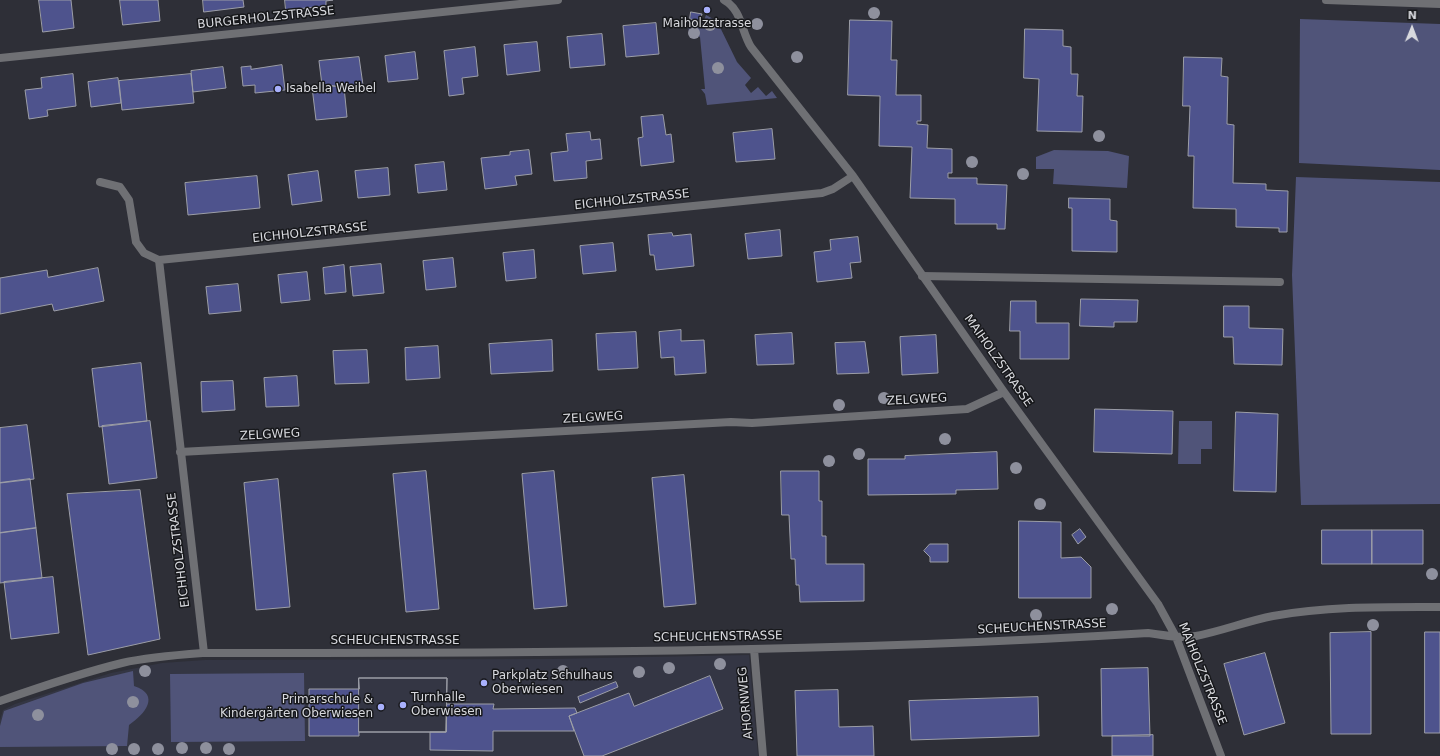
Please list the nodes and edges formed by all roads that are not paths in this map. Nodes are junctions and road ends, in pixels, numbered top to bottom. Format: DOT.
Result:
graph roads {
  1 [pos="558,0"];
  2 [pos="724,0"];
  3 [pos="1326,0"];
  4 [pos="1440,4"];
  5 [pos="0,58"];
  6 [pos="852,176"];
  7 [pos="100,182"];
  8 [pos="159,260"];
  9 [pos="922,276"];
  10 [pos="1280,282"];
  11 [pos="1004,392"];
  12 [pos="180,452"];
  13 [pos="1440,607"];
  14 [pos="1176,637"];
  15 [pos="754,649"];
  16 [pos="204,653"];
  17 [pos="0,701"];
  18 [pos="763,756"];
  19 [pos="1221,756"];
  1 -- 5 [label="street, BURGERHOLZSTRASSE"];
  2 -- 6 [label="street, MAIHOLZSTRASSE"];
  3 -- 4 [label="street"];
  6 -- 8 [label="street, EICHHOLZSTRASSE"];
  6 -- 9 [label="street, MAIHOLZSTRASSE"];
  7 -- 8 [label="street"];
  8 -- 12 [label="street, EICHHOLZSTRASSE"];
  9 -- 10 [label="street"];
  9 -- 11 [label="street, MAIHOLZSTRASSE"];
  11 -- 12 [label="street, ZELGWEG"];
  11 -- 14 [label="street, MAIHOLZSTRASSE"];
  12 -- 16 [label="street, EICHHOLZSTRASSE"];
  13 -- 14 [label="street, SCHEUCHENSTRASSE"];
  14 -- 15 [label="street, SCHEUCHENSTRASSE"];
  14 -- 19 [label="street, MAIHOLZSTRASSE"];
  15 -- 16 [label="street, SCHEUCHENSTRASSE"];
  15 -- 18 [label="street, AHORNWEG"];
  16 -- 17 [label="street, SCHEUCHENSTRASSE"];
}
